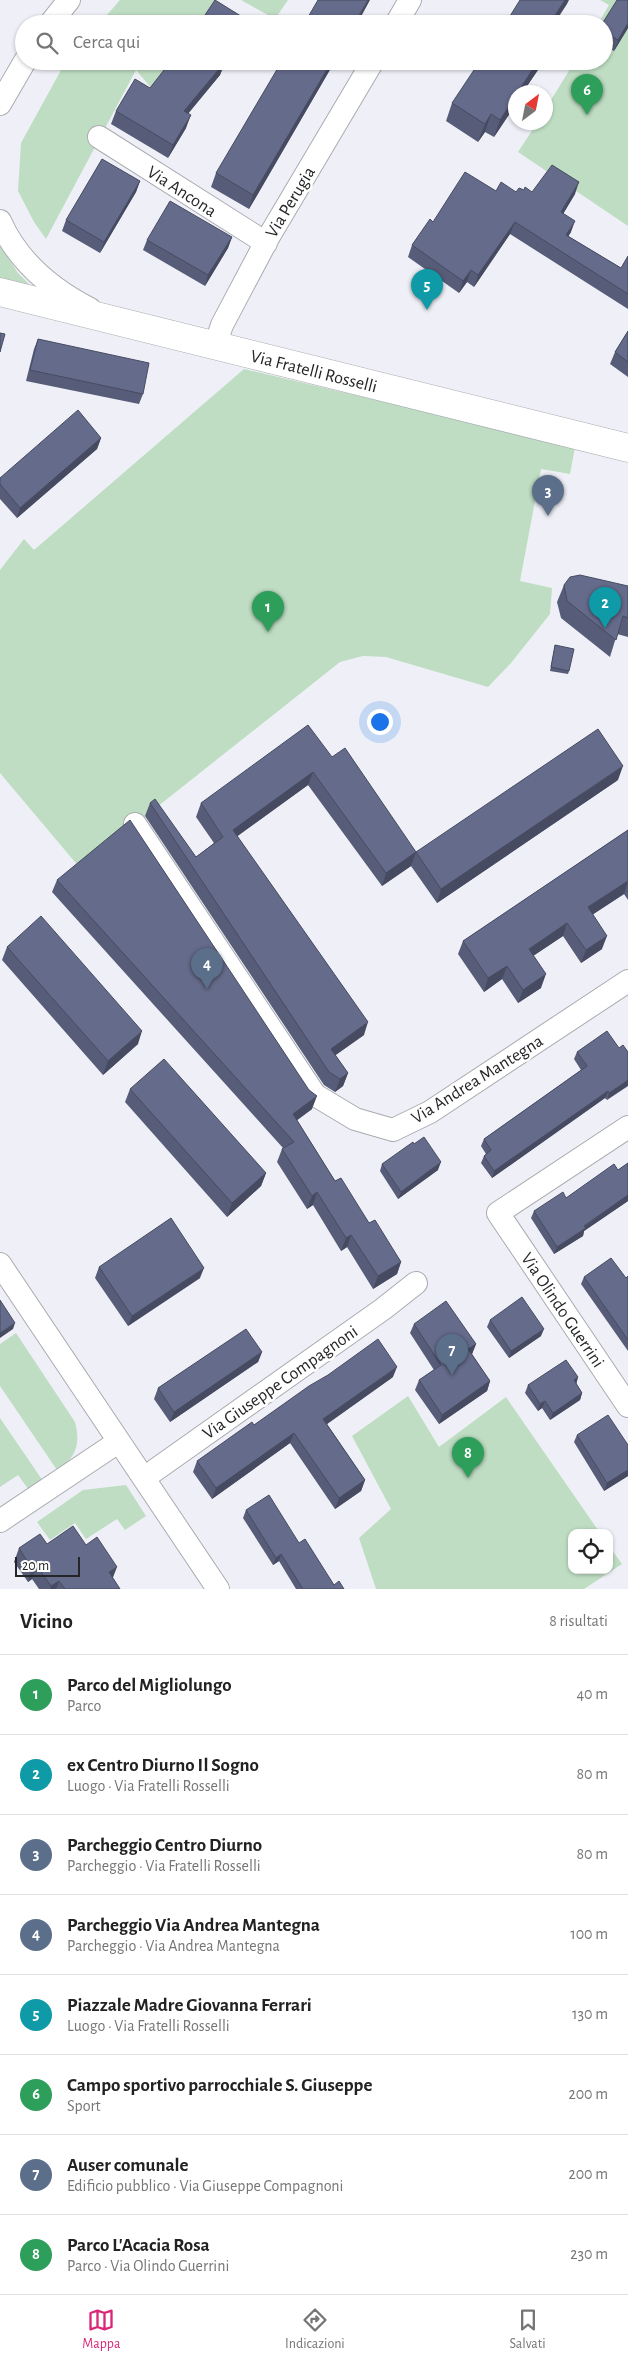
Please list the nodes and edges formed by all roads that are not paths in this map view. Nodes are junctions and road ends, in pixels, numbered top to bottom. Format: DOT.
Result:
graph roads {
  1 [pos="69,0"];
  2 [pos="410,0"];
  3 [pos="57,15"];
  4 [pos="401,15"];
  5 [pos="20,70"];
  6 [pos="368,70"];
  7 [pos="0,104"];
  8 [pos="99,137"];
  9 [pos="0,221"];
  10 [pos="266,243"];
  11 [pos="0,292"];
  12 [pos="111,319"];
  13 [pos="215,346"];
  14 [pos="628,448"];
  15 [pos="135,824"];
  16 [pos="628,981"];
  17 [pos="628,1127"];
  18 [pos="0,1264"];
  19 [pos="416,1283"];
  20 [pos="628,1406"];
  21 [pos="118,1442"];
  22 [pos="144,1478"];
  23 [pos="0,1521"];
  24 [pos="218,1589"];
  1 -- 3 [label="street"];
  2 -- 4 [label="street"];
  5 -- 7 [label="street"];
  6 -- 10 [label="street, Via Perugia"];
  8 -- 10 [label="street, Via Ancona"];
  9 -- 12 [label="street"];
  10 -- 13 [label="street, Via Perugia"];
  11 -- 12 [label="street, Via Fratelli Rosselli"];
  12 -- 13 [label="street, Via Fratelli Rosselli"];
  13 -- 14 [label="street, Via Fratelli Rosselli"];
  15 -- 16 [label="street, Via Andrea Mantegna"];
  17 -- 20 [label="street, Via Olindo Guerrini"];
  18 -- 21 [label="street"];
  19 -- 22 [label="street, Via Giuseppe Compagnoni"];
  21 -- 22 [label="street"];
  21 -- 23 [label="street"];
  22 -- 24 [label="street"];
}
